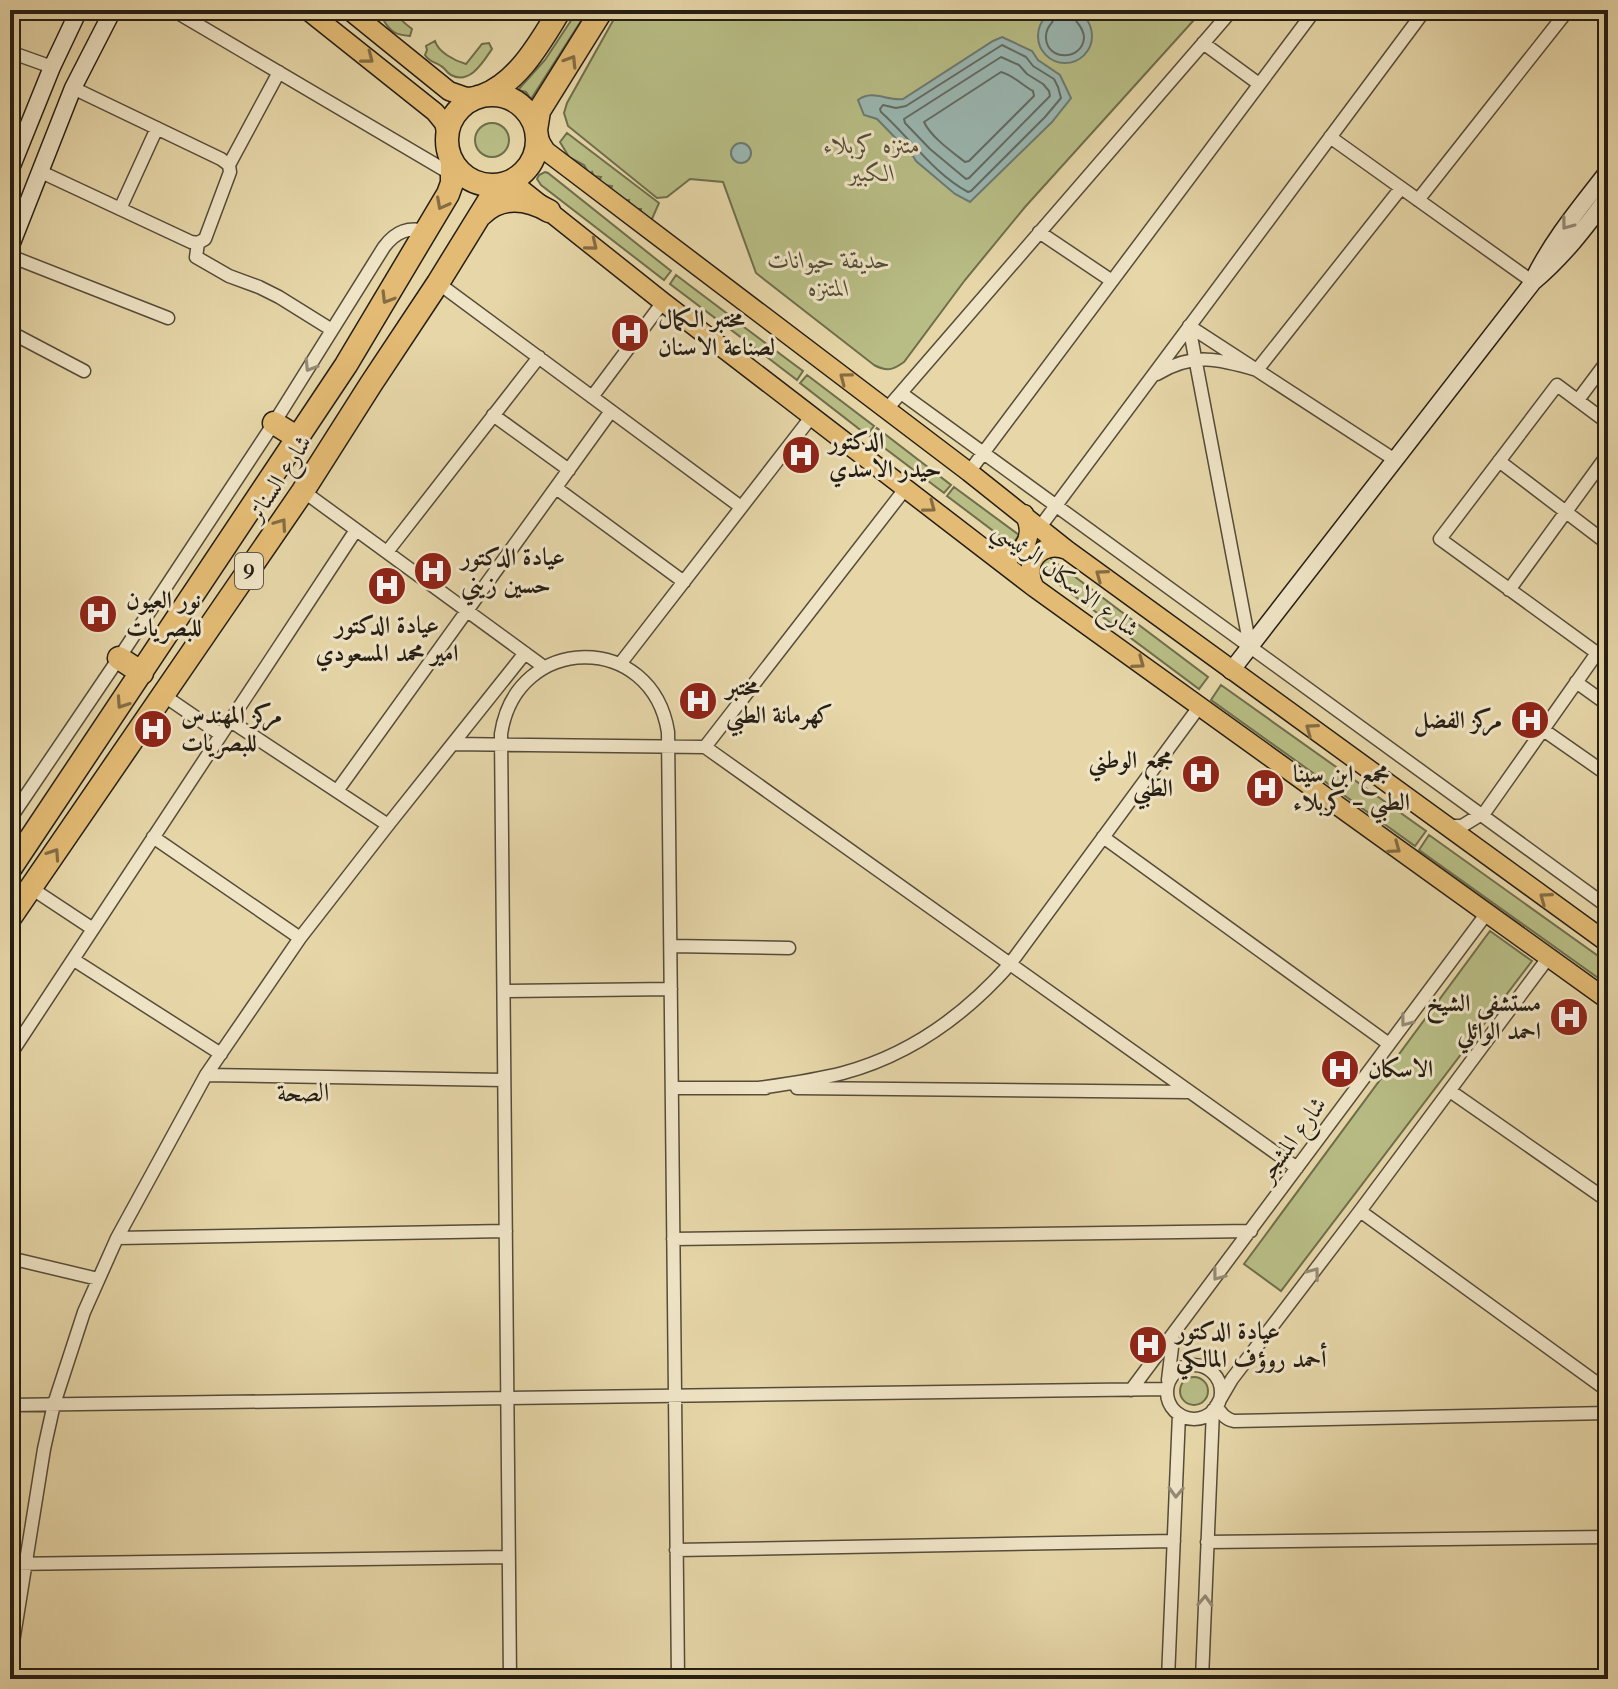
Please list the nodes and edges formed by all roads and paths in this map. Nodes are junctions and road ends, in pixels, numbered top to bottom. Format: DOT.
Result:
graph roads {
  1 [pos="79,10"];
  2 [pos="113,10"];
  3 [pos="173,10"];
  4 [pos="307,10"];
  5 [pos="349,10"];
  6 [pos="560,10"];
  7 [pos="602,10"];
  8 [pos="1232,10"];
  9 [pos="1315,10"];
  10 [pos="1425,10"];
  11 [pos="1568,10"];
  12 [pos="1203,43"];
  13 [pos="10,52"];
  14 [pos="52,67"];
  15 [pos="279,72"];
  16 [pos="1259,84"];
  17 [pos="73,88"];
  18 [pos="481,96"];
  19 [pos="537,120"];
  20 [pos="157,128"];
  21 [pos="447,136"];
  22 [pos="1330,137"];
  23 [pos="229,165"];
  24 [pos="452,168"];
  25 [pos="10,169"];
  26 [pos="39,171"];
  27 [pos="1608,171"];
  28 [pos="506,183"];
  29 [pos="1401,188"];
  30 [pos="1608,197"];
  31 [pos="1418,200"];
  32 [pos="120,209"];
  33 [pos="549,211"];
  34 [pos="478,217"];
  35 [pos="427,231"];
  36 [pos="1039,232"];
  37 [pos="198,243"];
  38 [pos="10,248"];
  39 [pos="10,256"];
  40 [pos="1112,281"];
  41 [pos="1533,282"];
  42 [pos="438,283"];
  43 [pos="663,302"];
  44 [pos="168,318"];
  45 [pos="371,326"];
  46 [pos="1189,326"];
  47 [pos="332,330"];
  48 [pos="10,332"];
  49 [pos="398,344"];
  50 [pos="539,357"];
  51 [pos="1608,360"];
  52 [pos="1196,361"];
  53 [pos="346,365"];
  54 [pos="1257,370"];
  55 [pos="84,371"];
  56 [pos="1149,380"];
  57 [pos="371,384"];
  58 [pos="901,393"];
  59 [pos="592,397"];
  60 [pos="1578,400"];
  61 [pos="886,410"];
  62 [pos="611,411"];
  63 [pos="493,415"];
  64 [pos="812,416"];
  65 [pos="274,423"];
  66 [pos="1608,423"];
  67 [pos="298,438"];
  68 [pos="983,452"];
  69 [pos="1608,454"];
  70 [pos="1395,460"];
  71 [pos="1499,461"];
  72 [pos="569,470"];
  73 [pos="969,472"];
  74 [pos="556,488"];
  75 [pos="905,489"];
  76 [pos="303,491"];
  77 [pos="1056,505"];
  78 [pos="741,507"];
  79 [pos="1566,512"];
  80 [pos="1024,514"];
  81 [pos="1040,527"];
  82 [pos="356,530"];
  83 [pos="1608,544"];
  84 [pos="1067,550"];
  85 [pos="387,552"];
  86 [pos="992,554"];
  87 [pos="684,582"];
  88 [pos="1035,588"];
  89 [pos="1509,590"];
  90 [pos="467,611"];
  91 [pos="1250,647"];
  92 [pos="525,653"];
  93 [pos="1597,653"];
  94 [pos="119,658"];
  95 [pos="1608,661"];
  96 [pos="620,664"];
  97 [pos="544,667"];
  98 [pos="1231,671"];
  99 [pos="142,673"];
  100 [pos="1576,682"];
  101 [pos="163,695"];
  102 [pos="1608,705"];
  103 [pos="1199,707"];
  104 [pos="229,720"];
  105 [pos="1542,729"];
  106 [pos="220,734"];
  107 [pos="454,744"];
  108 [pos="501,745"];
  109 [pos="669,747"];
  110 [pos="705,747"];
  111 [pos="1608,775"];
  112 [pos="337,791"];
  113 [pos="1482,815"];
  114 [pos="10,819"];
  115 [pos="388,825"];
  116 [pos="1446,826"];
  117 [pos="153,837"];
  118 [pos="1103,837"];
  119 [pos="10,869"];
  120 [pos="31,888"];
  121 [pos="1608,907"];
  122 [pos="1487,913"];
  123 [pos="10,918"];
  124 [pos="93,929"];
  125 [pos="300,938"];
  126 [pos="1607,940"];
  127 [pos="671,946"];
  128 [pos="789,948"];
  129 [pos="1548,958"];
  130 [pos="74,960"];
  131 [pos="1010,964"];
  132 [pos="671,989"];
  133 [pos="504,991"];
  134 [pos="1608,1000"];
  135 [pos="1389,1044"];
  136 [pos="221,1054"];
  137 [pos="10,1055"];
  138 [pos="206,1075"];
  139 [pos="504,1080"];
  140 [pos="672,1088"];
  141 [pos="759,1088"];
  142 [pos="1450,1091"];
  143 [pos="1189,1092"];
  144 [pos="1297,1168"];
  145 [pos="1608,1201"];
  146 [pos="1360,1211"];
  147 [pos="506,1231"];
  148 [pos="1251,1231"];
  149 [pos="117,1238"];
  150 [pos="673,1239"];
  151 [pos="10,1258"];
  152 [pos="98,1279"];
  153 [pos="1175,1332"];
  154 [pos="1168,1388"];
  155 [pos="1131,1390"];
  156 [pos="1608,1391"];
  157 [pos="675,1396"];
  158 [pos="508,1398"];
  159 [pos="54,1404"];
  160 [pos="10,1405"];
  161 [pos="1216,1406"];
  162 [pos="1608,1413"];
  163 [pos="1179,1414"];
  164 [pos="1608,1537"];
  165 [pos="1174,1541"];
  166 [pos="1207,1542"];
  167 [pos="676,1550"];
  168 [pos="509,1557"];
  169 [pos="10,1564"];
  170 [pos="24,1564"];
  171 [pos="10,1661"];
  172 [pos="1608,1666"];
  173 [pos="510,1679"];
  174 [pos="678,1679"];
  175 [pos="1168,1679"];
  176 [pos="1202,1679"];
  177 [pos="1598,1679"];
  1 -- 14 [label="street"];
  2 -- 17 [label="street"];
  3 -- 15 [label="street"];
  4 -- 21 [label="main road, one-way"];
  5 -- 18 [label="main road"];
  6 -- 18 [label="highway"];
  19 -- 7 [label="highway, 9, one-way"];
  8 -- 12 [label="street"];
  9 -- 16 [label="street"];
  10 -- 22 [label="street"];
  11 -- 31 [label="street"];
  12 -- 16 [label="street"];
  12 -- 36 [label="street"];
  13 -- 14 [label="street"];
  14 -- 25 [label="street"];
  15 -- 23 [label="street"];
  15 -- 24 [label="street"];
  16 -- 40 [label="street"];
  17 -- 20 [label="street"];
  17 -- 26 [label="street"];
  18 -- 19 [label="highway"];
  18 -- 21 [label="highway"];
  19 -- 28 [label="highway, 9"];
  61 -- 19 [label="main road, شارع الاسكان الرئيسي, one-way"];
  20 -- 23 [label="street"];
  20 -- 32 [label="street"];
  21 -- 24 [label="highway"];
  22 -- 29 [label="street"];
  22 -- 46 [label="street"];
  23 -- 37 [label="street"];
  24 -- 28 [label="highway"];
  24 -- 35 [label="highway, شارع السناتر / 9, one-way"];
  26 -- 32 [label="street"];
  26 -- 38 [label="street"];
  27 -- 41 [label="street, one-way"];
  28 -- 33 [label="main road, شارع الاسكان الرئيسي"];
  28 -- 34 [label="highway, شارع السناتر / 9"];
  29 -- 31 [label="street"];
  29 -- 54 [label="street"];
  30 -- 41 [label="street"];
  31 -- 41 [label="street"];
  32 -- 37 [label="street"];
  33 -- 34 [label="highway"];
  33 -- 43 [label="main road, شارع الاسكان الرئيسي, one-way"];
  34 -- 42 [label="highway, شارع السناتر / 9"];
  35 -- 45 [label="highway, شارع السناتر / 9, one-way"];
  35 -- 47 [label="street"];
  36 -- 40 [label="street"];
  36 -- 58 [label="street"];
  37 -- 47 [label="street"];
  39 -- 44 [label="street"];
  40 -- 68 [label="street"];
  41 -- 70 [label="street"];
  42 -- 49 [label="highway, شارع السناتر / 9"];
  42 -- 50 [label="street"];
  43 -- 59 [label="street"];
  43 -- 64 [label="main road, شارع الاسكان الرئيسي"];
  45 -- 49 [label="highway"];
  45 -- 53 [label="highway, شارع السناتر / 9"];
  46 -- 52 [label="street"];
  46 -- 54 [label="street"];
  46 -- 56 [label="street"];
  47 -- 65 [label="street, one-way"];
  48 -- 55 [label="street"];
  49 -- 57 [label="highway, شارع السناتر / 9"];
  50 -- 59 [label="street"];
  50 -- 63 [label="street"];
  51 -- 60 [label="street"];
  52 -- 54 [label="street"];
  52 -- 56 [label="street"];
  52 -- 91 [label="street"];
  53 -- 57 [label="highway"];
  53 -- 67 [label="highway, شارع السناتر / 9"];
  54 -- 70 [label="street"];
  56 -- 77 [label="street"];
  57 -- 76 [label="highway, شارع السناتر / 9"];
  58 -- 61 [label="street"];
  58 -- 68 [label="street"];
  59 -- 62 [label="street"];
  60 -- 66 [label="street"];
  60 -- 71 [label="street"];
  61 -- 73 [label="main road, شارع الاسكان الرئيسي"];
  62 -- 72 [label="street"];
  62 -- 78 [label="street"];
  63 -- 72 [label="street"];
  63 -- 85 [label="street"];
  64 -- 75 [label="main road, شارع الاسكان الرئيسي"];
  64 -- 78 [label="street"];
  65 -- 67 [label="highway"];
  65 -- 94 [label="street"];
  67 -- 99 [label="highway, شارع السناتر / 9"];
  68 -- 73 [label="street"];
  68 -- 77 [label="street"];
  69 -- 79 [label="street"];
  70 -- 91 [label="street"];
  71 -- 79 [label="street"];
  71 -- 89 [label="street"];
  72 -- 74 [label="street"];
  73 -- 80 [label="main road, شارع الاسكان الرئيسي"];
  74 -- 87 [label="street"];
  74 -- 90 [label="street"];
  75 -- 86 [label="main road, شارع الاسكان الرئيسي, one-way"];
  75 -- 110 [label="street"];
  76 -- 82 [label="street"];
  101 -- 76 [label="highway, شارع السناتر / 9, one-way"];
  77 -- 81 [label="street"];
  77 -- 91 [label="street"];
  78 -- 87 [label="street"];
  79 -- 83 [label="street"];
  79 -- 89 [label="street"];
  80 -- 81 [label="main road, شارع الاسكان الرئيسي"];
  80 -- 86 [label="main road"];
  81 -- 84 [label="main road, شارع الاسكان الرئيسي"];
  82 -- 85 [label="street"];
  82 -- 104 [label="street"];
  84 -- 88 [label="main road"];
  98 -- 84 [label="main road, شارع الاسكان الرئيسي, one-way"];
  85 -- 90 [label="street"];
  86 -- 88 [label="main road, شارع الاسكان الرئيسي"];
  87 -- 96 [label="street"];
  88 -- 103 [label="main road, شارع الاسكان الرئيسي, one-way"];
  89 -- 93 [label="street"];
  90 -- 92 [label="street"];
  90 -- 112 [label="street"];
  91 -- 98 [label="street"];
  91 -- 113 [label="street"];
  92 -- 97 [label="street"];
  92 -- 107 [label="street"];
  93 -- 95 [label="street"];
  93 -- 100 [label="street"];
  94 -- 99 [label="highway"];
  94 -- 114 [label="street"];
  96 -- 97 [label="street"];
  96 -- 109 [label="street"];
  97 -- 108 [label="street"];
  116 -- 98 [label="main road, شارع الاسكان الرئيسي, one-way"];
  99 -- 119 [label="highway, شارع السناتر / 9, one-way"];
  100 -- 102 [label="street"];
  100 -- 105 [label="street"];
  101 -- 106 [label="street"];
  120 -- 101 [label="highway, شارع السناتر / 9, one-way"];
  103 -- 118 [label="street"];
  103 -- 122 [label="main road, شارع الاسكان الرئيسي, one-way"];
  104 -- 106 [label="street"];
  104 -- 112 [label="street"];
  105 -- 111 [label="street"];
  105 -- 113 [label="street"];
  106 -- 117 [label="street"];
  107 -- 108 [label="street"];
  107 -- 115 [label="street"];
  108 -- 109 [label="street"];
  108 -- 133 [label="street"];
  109 -- 110 [label="street"];
  109 -- 127 [label="street"];
  110 -- 131 [label="street"];
  112 -- 115 [label="street"];
  113 -- 116 [label="street"];
  113 -- 121 [label="street"];
  115 -- 125 [label="street"];
  126 -- 116 [label="main road, شارع الاسكان الرئيسي, one-way"];
  117 -- 124 [label="street"];
  117 -- 125 [label="street"];
  118 -- 131 [label="street"];
  118 -- 135 [label="street"];
  120 -- 123 [label="highway, شارع السناتر / 9"];
  120 -- 124 [label="street"];
  122 -- 129 [label="main road, شارع الاسكان الرئيسي"];
  122 -- 135 [label="street, شارع المشجر, one-way"];
  124 -- 130 [label="street"];
  125 -- 136 [label="street"];
  127 -- 128 [label="street"];
  127 -- 132 [label="street"];
  129 -- 134 [label="main road, شارع الاسكان الرئيسي"];
  129 -- 142 [label="street"];
  130 -- 136 [label="street"];
  130 -- 137 [label="street"];
  131 -- 141 [label="street"];
  131 -- 143 [label="street"];
  132 -- 133 [label="street"];
  132 -- 140 [label="street"];
  133 -- 139 [label="street"];
  135 -- 144 [label="street, شارع المشجر"];
  136 -- 138 [label="street"];
  138 -- 139 [label="street"];
  138 -- 149 [label="street"];
  139 -- 147 [label="street"];
  140 -- 141 [label="street"];
  140 -- 150 [label="street"];
  141 -- 143 [label="street"];
  142 -- 145 [label="street"];
  142 -- 146 [label="street"];
  143 -- 144 [label="street"];
  144 -- 148 [label="street, شارع المشجر"];
  146 -- 156 [label="street"];
  161 -- 146 [label="street, one-way"];
  147 -- 149 [label="street"];
  147 -- 158 [label="street"];
  148 -- 150 [label="street"];
  148 -- 153 [label="street, شارع المشجر, one-way"];
  149 -- 152 [label="street"];
  150 -- 157 [label="street"];
  151 -- 152 [label="street"];
  152 -- 159 [label="street"];
  153 -- 154 [label="street"];
  153 -- 155 [label="street, شارع المشجر"];
  154 -- 155 [label="street"];
  154 -- 161 [label="street"];
  154 -- 163 [label="street"];
  155 -- 157 [label="street"];
  157 -- 158 [label="street"];
  157 -- 167 [label="street"];
  158 -- 159 [label="street"];
  158 -- 168 [label="street"];
  159 -- 160 [label="street"];
  159 -- 170 [label="street"];
  161 -- 162 [label="street"];
  161 -- 163 [label="street"];
  161 -- 166 [label="street"];
  163 -- 165 [label="street, one-way"];
  164 -- 166 [label="street"];
  165 -- 167 [label="street"];
  165 -- 175 [label="street"];
  176 -- 166 [label="street, one-way"];
  167 -- 174 [label="street"];
  168 -- 170 [label="street"];
  168 -- 173 [label="street"];
  169 -- 170 [label="street"];
  170 -- 171 [label="street"];
  172 -- 177 [label="street"];
}
